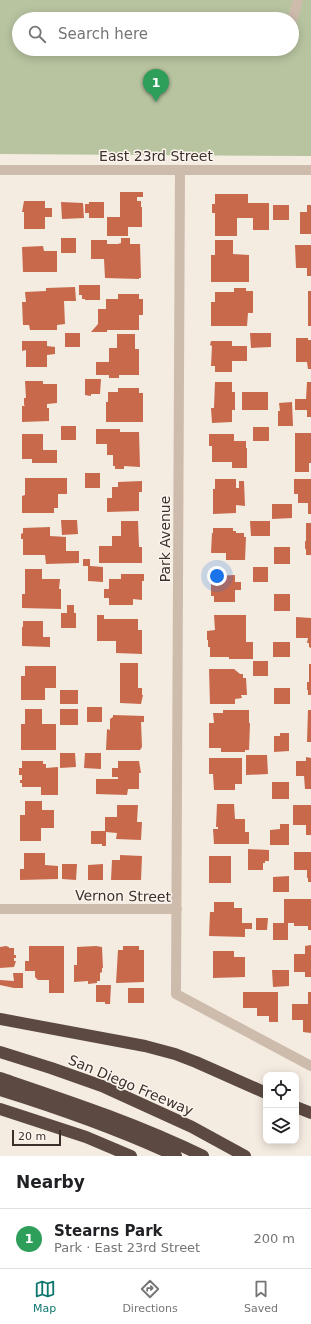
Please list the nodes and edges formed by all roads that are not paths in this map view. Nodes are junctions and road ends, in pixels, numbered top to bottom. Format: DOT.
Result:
graph roads {
  1 [pos="298,0"];
  2 [pos="295,12"];
  3 [pos="0,170"];
  4 [pos="180,170"];
  5 [pos="311,170"];
  6 [pos="0,909"];
  7 [pos="177,909"];
  8 [pos="0,1019"];
  9 [pos="0,1052"];
  10 [pos="311,1066"];
  11 [pos="0,1078"];
  12 [pos="0,1090"];
  13 [pos="263,1092"];
  14 [pos="299,1107"];
  15 [pos="0,1109"];
  16 [pos="311,1113"];
  17 [pos="86,1137"];
  18 [pos="108,1156"];
  19 [pos="131,1156"];
  20 [pos="176,1156"];
  21 [pos="203,1156"];
  22 [pos="245,1156"];
  1 -- 2 [label="street"];
  3 -- 4 [label="street, East 23rd Street"];
  4 -- 5 [label="street, East 23rd Street"];
  4 -- 7 [label="street, Park Avenue"];
  6 -- 7 [label="street, Vernon Street"];
  7 -- 10 [label="street, Vernon Street"];
  8 -- 13 [label="highway"];
  9 -- 22 [label="highway, San Diego Freeway"];
  11 -- 21 [label="highway"];
  12 -- 20 [label="highway"];
  14 -- 16 [label="highway"];
  15 -- 17 [label="highway"];
  17 -- 18 [label="highway"];
  17 -- 19 [label="highway"];
}
